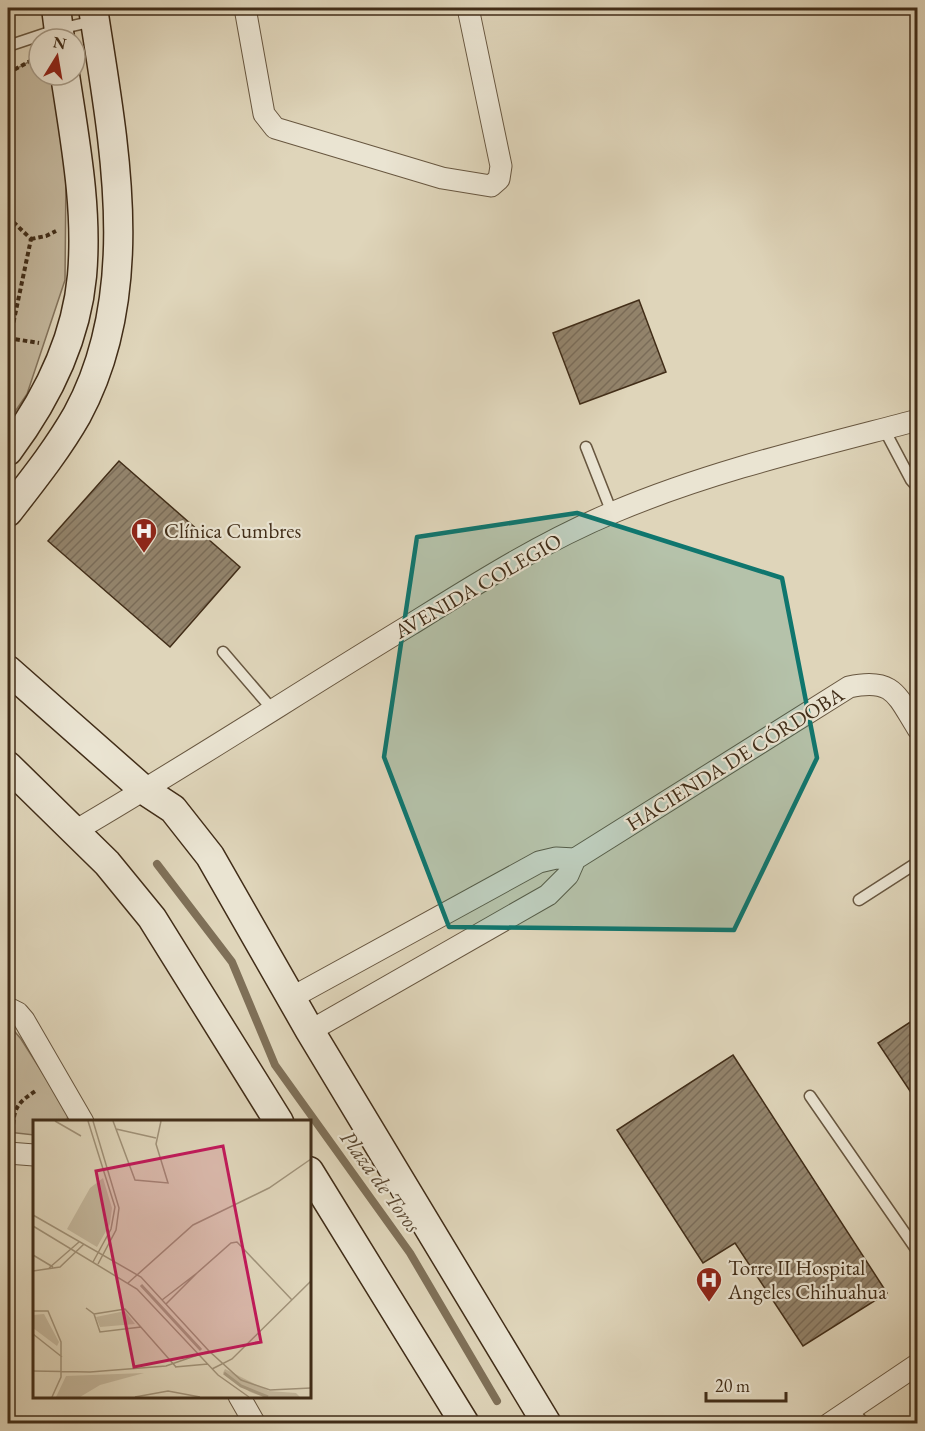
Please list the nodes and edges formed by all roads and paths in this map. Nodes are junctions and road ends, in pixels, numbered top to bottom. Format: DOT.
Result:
graph roads {
  1 [pos="245,8"];
  2 [pos="468,8"];
  3 [pos="94,14"];
  4 [pos="58,25"];
  5 [pos="8,46"];
  6 [pos="27,63"];
  7 [pos="8,73"];
  8 [pos="67,87"];
  9 [pos="8,217"];
  10 [pos="65,225"];
  11 [pos="31,239"];
  12 [pos="8,340"];
  13 [pos="44,344"];
  14 [pos="918,420"];
  15 [pos="884,429"];
  16 [pos="586,447"];
  17 [pos="8,451"];
  18 [pos="918,488"];
  19 [pos="8,512"];
  20 [pos="612,513"];
  21 [pos="223,652"];
  22 [pos="8,670"];
  23 [pos="272,709"];
  24 [pos="918,729"];
  25 [pos="8,766"];
  26 [pos="144,790"];
  27 [pos="75,831"];
  28 [pos="574,858"];
  29 [pos="918,862"];
  30 [pos="859,900"];
  31 [pos="291,998"];
  32 [pos="8,1008"];
  33 [pos="310,1031"];
  34 [pos="42,1087"];
  35 [pos="810,1096"];
  36 [pos="82,1120"];
  37 [pos="278,1120"];
  38 [pos="13,1133"];
  39 [pos="8,1153"];
  40 [pos="33,1155"];
  41 [pos="310,1173"];
  42 [pos="918,1252"];
  43 [pos="916,1370"];
  44 [pos="240,1398"];
  45 [pos="858,1416"];
  46 [pos="545,1423"];
  47 [pos="255,1424"];
  48 [pos="465,1424"];
  49 [pos="829,1424"];
  1 -- 2 [label="street"];
  3 -- 4 [label="lane"];
  3 -- 19 [label="main road"];
  4 -- 5 [label="lane"];
  6 -- 7 [label="path"];
  8 -- 17 [label="main road"];
  9 -- 11 [label="path"];
  10 -- 11 [label="path"];
  11 -- 12 [label="path"];
  12 -- 13 [label="path"];
  14 -- 15 [label="street, AVENIDA COLEGIO"];
  15 -- 18 [label="lane"];
  15 -- 20 [label="street, AVENIDA COLEGIO"];
  16 -- 20 [label="lane"];
  20 -- 23 [label="street, AVENIDA COLEGIO"];
  21 -- 23 [label="lane"];
  22 -- 26 [label="main road"];
  23 -- 26 [label="street, AVENIDA COLEGIO"];
  24 -- 28 [label="street, HACIENDA DE CÓRDOBA"];
  25 -- 27 [label="main road"];
  26 -- 27 [label="street, AVENIDA COLEGIO"];
  26 -- 31 [label="main road"];
  27 -- 37 [label="main road"];
  28 -- 31 [label="street, HACIENDA DE CÓRDOBA"];
  28 -- 33 [label="street, HACIENDA DE CÓRDOBA"];
  29 -- 30 [label="lane"];
  31 -- 33 [label="main road"];
  32 -- 36 [label="street"];
  33 -- 46 [label="main road"];
  34 -- 38 [label="path"];
  35 -- 42 [label="lane"];
  39 -- 40 [label="street"];
  41 -- 48 [label="main road"];
  43 -- 45 [label="street"];
  44 -- 47 [label="street"];
  45 -- 49 [label="street"];
}
